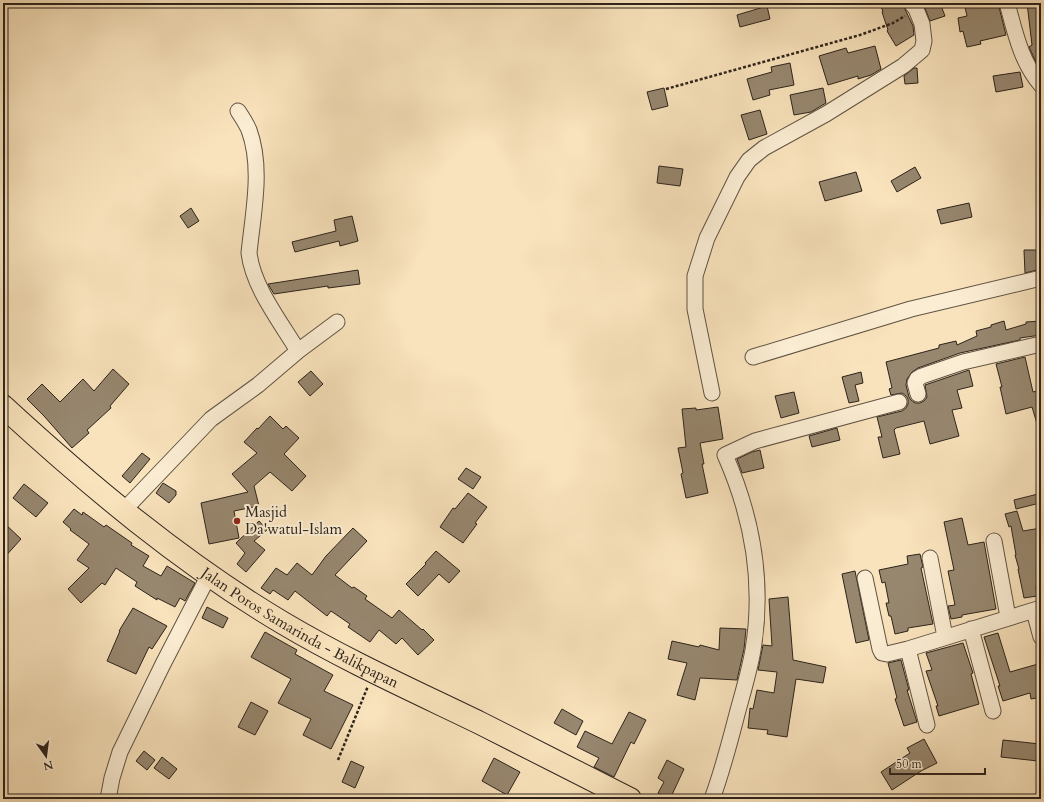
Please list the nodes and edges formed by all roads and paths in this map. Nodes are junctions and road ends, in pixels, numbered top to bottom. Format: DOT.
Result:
graph roads {
  1 [pos="1007,3"];
  2 [pos="917,5"];
  3 [pos="1041,85"];
  4 [pos="666,89"];
  5 [pos="238,111"];
  6 [pos="1041,278"];
  7 [pos="337,322"];
  8 [pos="1041,344"];
  9 [pos="298,351"];
  10 [pos="753,357"];
  11 [pos="712,393"];
  12 [pos="918,394"];
  13 [pos="899,402"];
  14 [pos="3,406"];
  15 [pos="124,510"];
  16 [pos="994,541"];
  17 [pos="930,558"];
  18 [pos="209,575"];
  19 [pos="865,578"];
  20 [pos="1037,610"];
  21 [pos="1008,617"];
  22 [pos="971,629"];
  23 [pos="945,637"];
  24 [pos="1041,637"];
  25 [pos="908,649"];
  26 [pos="374,673"];
  27 [pos="993,711"];
  28 [pos="927,725"];
  29 [pos="338,760"];
  30 [pos="108,799"];
  31 [pos="630,799"];
  32 [pos="712,799"];
  1 -- 3 [label="street"];
  2 -- 4 [label="path"];
  2 -- 11 [label="street"];
  5 -- 9 [label="street"];
  6 -- 10 [label="street"];
  7 -- 9 [label="street"];
  8 -- 12 [label="street"];
  9 -- 15 [label="street"];
  13 -- 32 [label="street"];
  14 -- 15 [label="highway, Jalan Poros Samarinda - Balikpapan"];
  15 -- 18 [label="highway, Jalan Poros Samarinda - Balikpapan"];
  16 -- 21 [label="street"];
  17 -- 23 [label="street"];
  18 -- 26 [label="highway, Jalan Poros Samarinda - Balikpapan"];
  18 -- 30 [label="street"];
  19 -- 25 [label="street"];
  20 -- 21 [label="street"];
  20 -- 24 [label="street"];
  21 -- 22 [label="street"];
  22 -- 23 [label="street"];
  22 -- 27 [label="street"];
  23 -- 25 [label="street"];
  25 -- 28 [label="street"];
  26 -- 29 [label="path"];
  26 -- 31 [label="highway, Jalan Poros Samarinda - Balikpapan"];
}
